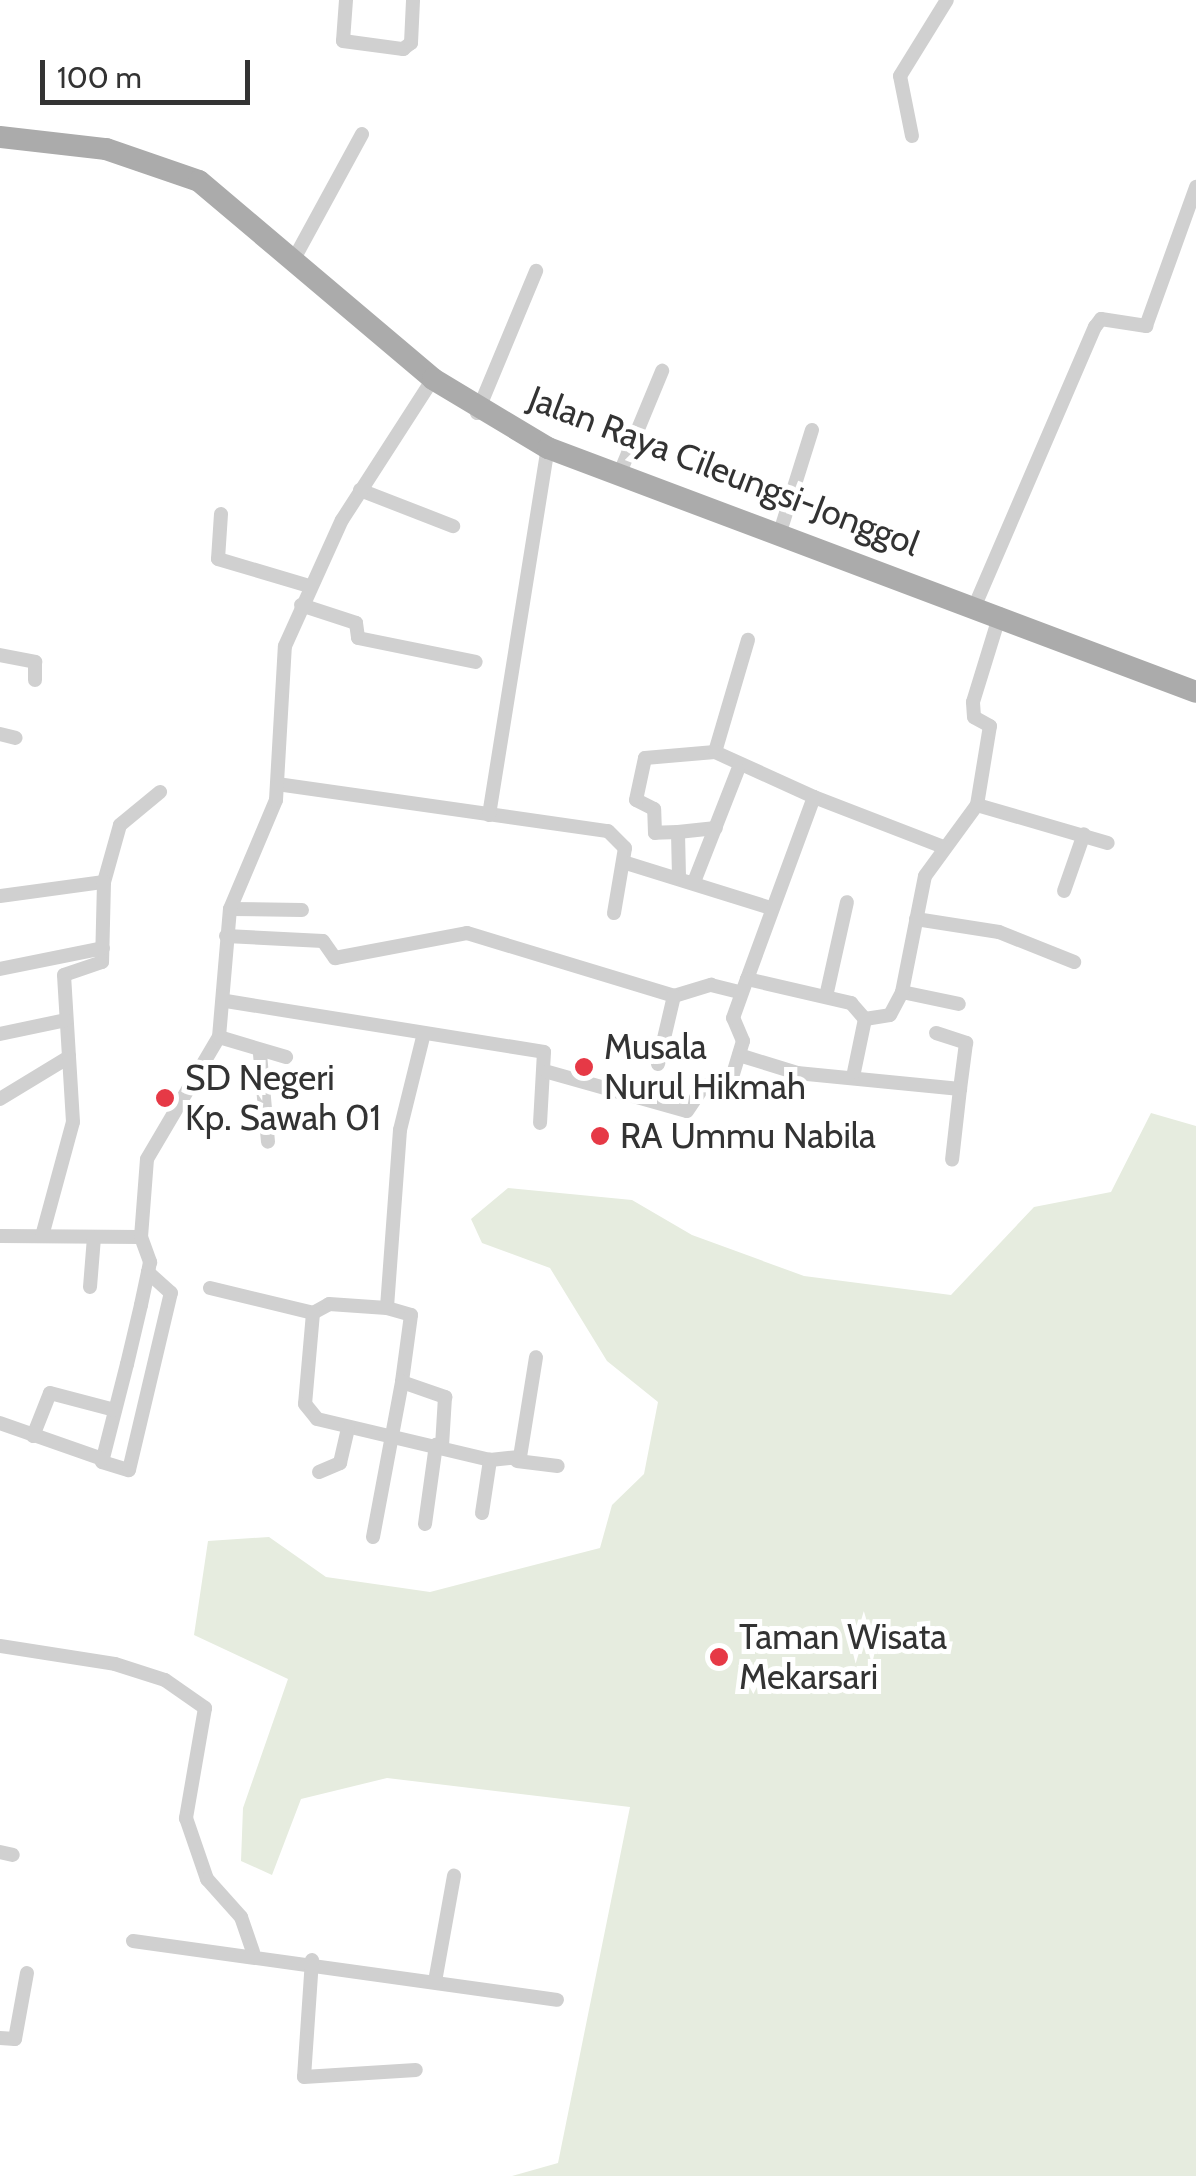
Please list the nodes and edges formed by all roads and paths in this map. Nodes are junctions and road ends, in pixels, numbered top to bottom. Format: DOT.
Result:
graph roads {
  1 [pos="346,0"];
  2 [pos="413,0"];
  3 [pos="947,0"];
  4 [pos="362,134"];
  5 [pos="912,136"];
  6 [pos="0,137"];
  7 [pos="1196,187"];
  8 [pos="295,257"];
  9 [pos="536,271"];
  10 [pos="662,372"];
  11 [pos="433,379"];
  12 [pos="477,412"];
  13 [pos="812,430"];
  14 [pos="548,448"];
  15 [pos="619,475"];
  16 [pos="360,490"];
  17 [pos="221,514"];
  18 [pos="453,526"];
  19 [pos="780,532"];
  20 [pos="310,586"];
  21 [pos="976,604"];
  22 [pos="301,605"];
  23 [pos="1001,613"];
  24 [pos="748,640"];
  25 [pos="0,655"];
  26 [pos="476,662"];
  27 [pos="35,680"];
  28 [pos="1196,692"];
  29 [pos="0,734"];
  30 [pos="16,738"];
  31 [pos="715,752"];
  32 [pos="738,770"];
  33 [pos="277,784"];
  34 [pos="160,792"];
  35 [pos="814,797"];
  36 [pos="977,805"];
  37 [pos="489,815"];
  38 [pos="716,828"];
  39 [pos="678,832"];
  40 [pos="1084,834"];
  41 [pos="1108,844"];
  42 [pos="941,846"];
  43 [pos="623,862"];
  44 [pos="687,880"];
  45 [pos="104,882"];
  46 [pos="1064,891"];
  47 [pos="0,896"];
  48 [pos="848,902"];
  49 [pos="771,908"];
  50 [pos="230,909"];
  51 [pos="302,910"];
  52 [pos="614,912"];
  53 [pos="916,918"];
  54 [pos="226,936"];
  55 [pos="103,948"];
  56 [pos="1074,962"];
  57 [pos="0,969"];
  58 [pos="744,986"];
  59 [pos="827,992"];
  60 [pos="902,992"];
  61 [pos="674,996"];
  62 [pos="226,1001"];
  63 [pos="959,1004"];
  64 [pos="865,1019"];
  65 [pos="66,1020"];
  66 [pos="424,1033"];
  67 [pos="0,1034"];
  68 [pos="936,1034"];
  69 [pos="220,1037"];
  70 [pos="260,1054"];
  71 [pos="739,1056"];
  72 [pos="69,1057"];
  73 [pos="286,1057"];
  74 [pos="658,1064"];
  75 [pos="548,1072"];
  76 [pos="854,1072"];
  77 [pos="960,1089"];
  78 [pos="0,1099"];
  79 [pos="540,1123"];
  80 [pos="268,1142"];
  81 [pos="952,1160"];
  82 [pos="1,1234"];
  83 [pos="42,1236"];
  84 [pos="94,1237"];
  85 [pos="140,1237"];
  86 [pos="148,1272"];
  87 [pos="90,1287"];
  88 [pos="210,1288"];
  89 [pos="387,1308"];
  90 [pos="313,1313"];
  91 [pos="536,1357"];
  92 [pos="402,1382"];
  93 [pos="115,1410"];
  94 [pos="0,1423"];
  95 [pos="348,1430"];
  96 [pos="33,1436"];
  97 [pos="392,1438"];
  98 [pos="439,1446"];
  99 [pos="103,1459"];
  100 [pos="490,1460"];
  101 [pos="516,1461"];
  102 [pos="558,1466"];
  103 [pos="319,1472"];
  104 [pos="482,1513"];
  105 [pos="425,1524"];
  106 [pos="373,1537"];
  107 [pos="0,1646"];
  108 [pos="454,1876"];
  109 [pos="133,1940"];
  110 [pos="253,1952"];
  111 [pos="312,1960"];
  112 [pos="27,1973"];
  113 [pos="436,1976"];
  114 [pos="556,2000"];
  115 [pos="0,2038"];
  116 [pos="416,2070"];
  1 -- 2 [label="street"];
  3 -- 5 [label="street"];
  4 -- 8 [label="street"];
  6 -- 8 [label="main road, Jalan Raya Cileungsi-Jonggol"];
  7 -- 21 [label="street"];
  8 -- 11 [label="main road, Jalan Raya Cileungsi-Jonggol"];
  9 -- 12 [label="street"];
  10 -- 15 [label="street"];
  11 -- 12 [label="main road, Jalan Raya Cileungsi-Jonggol"];
  11 -- 16 [label="street"];
  12 -- 14 [label="main road, Jalan Raya Cileungsi-Jonggol"];
  13 -- 19 [label="street"];
  14 -- 15 [label="main road, Jalan Raya Cileungsi-Jonggol"];
  14 -- 37 [label="street"];
  15 -- 19 [label="main road, Jalan Raya Cileungsi-Jonggol"];
  16 -- 18 [label="street"];
  16 -- 20 [label="street"];
  17 -- 20 [label="street"];
  19 -- 21 [label="main road, Jalan Raya Cileungsi-Jonggol"];
  20 -- 22 [label="street"];
  21 -- 23 [label="main road, Jalan Raya Cileungsi-Jonggol"];
  22 -- 26 [label="street"];
  22 -- 33 [label="street"];
  23 -- 28 [label="main road, Jalan Raya Cileungsi-Jonggol"];
  23 -- 36 [label="street"];
  24 -- 31 [label="street"];
  25 -- 27 [label="street"];
  29 -- 30 [label="street"];
  31 -- 32 [label="street"];
  31 -- 39 [label="street"];
  32 -- 35 [label="street"];
  32 -- 38 [label="street"];
  33 -- 37 [label="street"];
  33 -- 50 [label="street"];
  34 -- 45 [label="street"];
  35 -- 42 [label="street"];
  35 -- 49 [label="street"];
  36 -- 40 [label="street"];
  36 -- 42 [label="street"];
  37 -- 43 [label="street"];
  38 -- 39 [label="street"];
  38 -- 44 [label="street"];
  39 -- 44 [label="street"];
  40 -- 41 [label="street"];
  40 -- 46 [label="street"];
  42 -- 53 [label="street"];
  43 -- 44 [label="street"];
  43 -- 52 [label="street"];
  44 -- 49 [label="street"];
  45 -- 47 [label="street"];
  45 -- 55 [label="street"];
  48 -- 59 [label="street"];
  49 -- 58 [label="street"];
  50 -- 51 [label="street"];
  50 -- 54 [label="street"];
  53 -- 56 [label="street"];
  53 -- 60 [label="street"];
  54 -- 61 [label="street"];
  54 -- 62 [label="street"];
  55 -- 57 [label="street"];
  55 -- 65 [label="street"];
  58 -- 59 [label="street"];
  58 -- 61 [label="street"];
  58 -- 71 [label="street"];
  59 -- 64 [label="street"];
  60 -- 63 [label="street"];
  60 -- 64 [label="street"];
  61 -- 74 [label="street"];
  62 -- 66 [label="street"];
  62 -- 69 [label="street"];
  64 -- 76 [label="street"];
  65 -- 67 [label="street"];
  65 -- 72 [label="street"];
  66 -- 75 [label="street"];
  66 -- 89 [label="street"];
  68 -- 77 [label="street"];
  69 -- 70 [label="street"];
  69 -- 85 [label="street"];
  70 -- 73 [label="street"];
  70 -- 80 [label="street"];
  71 -- 75 [label="street"];
  71 -- 76 [label="street"];
  72 -- 78 [label="street"];
  72 -- 83 [label="street"];
  75 -- 79 [label="street"];
  76 -- 77 [label="street"];
  77 -- 81 [label="street"];
  82 -- 83 [label="street"];
  83 -- 84 [label="street"];
  84 -- 85 [label="street"];
  84 -- 87 [label="street"];
  85 -- 86 [label="street"];
  86 -- 93 [label="street"];
  86 -- 99 [label="street"];
  88 -- 90 [label="street"];
  89 -- 90 [label="street"];
  89 -- 92 [label="street"];
  90 -- 95 [label="street"];
  91 -- 101 [label="street"];
  92 -- 97 [label="street"];
  92 -- 98 [label="street"];
  93 -- 96 [label="street"];
  93 -- 99 [label="street"];
  94 -- 96 [label="street"];
  95 -- 97 [label="street"];
  95 -- 103 [label="street"];
  96 -- 99 [label="street"];
  97 -- 98 [label="street"];
  97 -- 106 [label="street"];
  98 -- 100 [label="street"];
  98 -- 105 [label="street"];
  100 -- 101 [label="street"];
  100 -- 104 [label="street"];
  101 -- 102 [label="street"];
  107 -- 110 [label="street"];
  108 -- 113 [label="street"];
  109 -- 110 [label="street"];
  110 -- 111 [label="street"];
  111 -- 113 [label="street"];
  111 -- 116 [label="street"];
  112 -- 115 [label="street"];
  113 -- 114 [label="street"];
}
